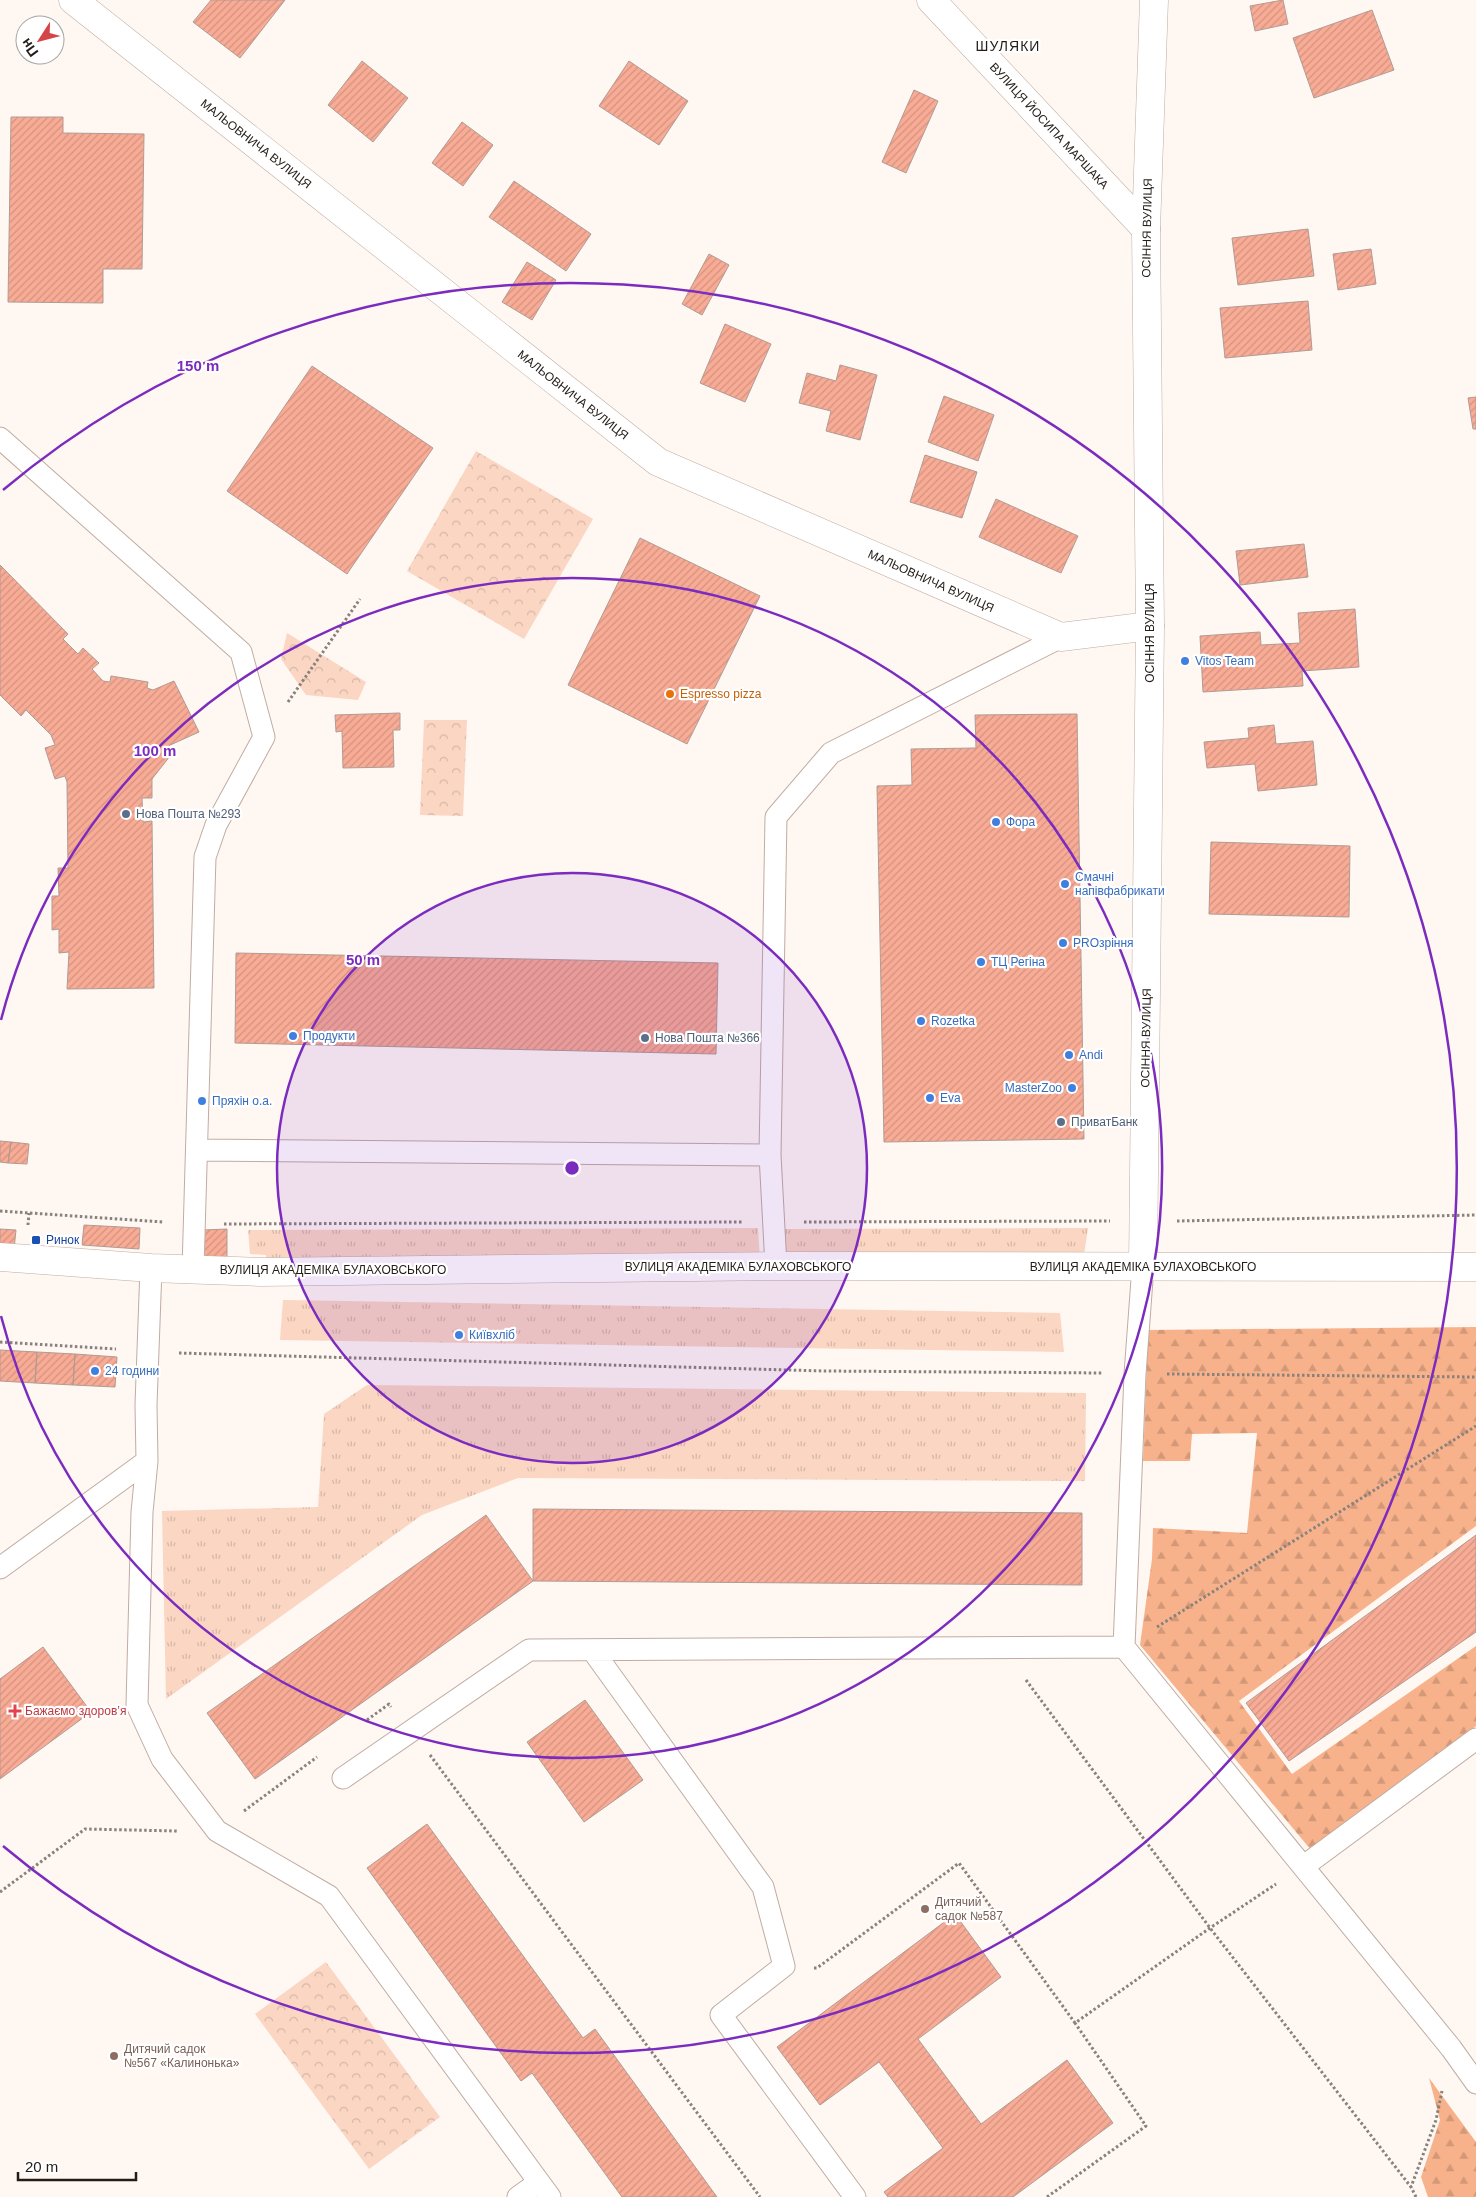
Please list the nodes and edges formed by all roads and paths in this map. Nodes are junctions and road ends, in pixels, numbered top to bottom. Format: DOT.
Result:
graph roads {
  1 [pos="73,0"];
  2 [pos="931,0"];
  3 [pos="1154,0"];
  4 [pos="1146,229"];
  5 [pos="0,438"];
  6 [pos="360,599"];
  7 [pos="1150,626"];
  8 [pos="1061,637"];
  9 [pos="264,737"];
  10 [pos="197,1150"];
  11 [pos="770,1155"];
  12 [pos="0,1211"];
  13 [pos="1476,1215"];
  14 [pos="773,1222"];
  15 [pos="1144,1222"];
  16 [pos="195,1224"];
  17 [pos="0,1257"];
  18 [pos="776,1266"];
  19 [pos="1143,1266"];
  20 [pos="1476,1267"];
  21 [pos="151,1268"];
  22 [pos="193,1269"];
  23 [pos="0,1342"];
  24 [pos="148,1351"];
  25 [pos="1135,1374"];
  26 [pos="1476,1377"];
  27 [pos="1476,1426"];
  28 [pos="146,1461"];
  29 [pos="0,1568"];
  30 [pos="1124,1647"];
  31 [pos="1002,1648"];
  32 [pos="593,1651"];
  33 [pos="412,1731"];
  34 [pos="1476,1739"];
  35 [pos="343,1778"];
  36 [pos="1304,1866"];
  37 [pos="1210,1928"];
  38 [pos="784,1966"];
  39 [pos="1075,2023"];
  40 [pos="1451,2048"];
  41 [pos="1476,2083"];
  42 [pos="1411,2187"];
  43 [pos="544,2190"];
  44 [pos="518,2197"];
  45 [pos="760,2197"];
  46 [pos="855,2197"];
  47 [pos="1047,2197"];
  48 [pos="1416,2197"];
  1 -- 8 [label="street, МАЛЬОВНИЧА ВУЛИЦЯ"];
  2 -- 4 [label="street, ВУЛИЦЯ ЙОСИПА МАРШАКА"];
  3 -- 4 [label="street, ОСІННЯ ВУЛИЦЯ"];
  4 -- 7 [label="street, ОСІННЯ ВУЛИЦЯ"];
  5 -- 9 [label="lane"];
  6 -- 9 [label="path"];
  7 -- 8 [label="street"];
  7 -- 15 [label="street, ОСІННЯ ВУЛИЦЯ"];
  8 -- 11 [label="lane"];
  9 -- 10 [label="lane"];
  10 -- 11 [label="lane"];
  10 -- 16 [label="lane"];
  11 -- 14 [label="lane"];
  12 -- 16 [label="path"];
  13 -- 15 [label="path"];
  14 -- 15 [label="path"];
  14 -- 16 [label="path"];
  14 -- 18 [label="lane"];
  15 -- 19 [label="street, ОСІННЯ ВУЛИЦЯ"];
  16 -- 22 [label="lane"];
  17 -- 21 [label="street, ВУЛИЦЯ АКАДЕМІКА БУЛАХОВСЬКОГО"];
  18 -- 19 [label="street, ВУЛИЦЯ АКАДЕМІКА БУЛАХОВСЬКОГО"];
  18 -- 22 [label="street, ВУЛИЦЯ АКАДЕМІКА БУЛАХОВСЬКОГО"];
  19 -- 20 [label="street, ВУЛИЦЯ АКАДЕМІКА БУЛАХОВСЬКОГО"];
  19 -- 25 [label="lane"];
  21 -- 22 [label="street, ВУЛИЦЯ АКАДЕМІКА БУЛАХОВСЬКОГО"];
  21 -- 24 [label="lane"];
  23 -- 24 [label="path"];
  24 -- 25 [label="path"];
  24 -- 28 [label="lane"];
  25 -- 26 [label="path"];
  25 -- 30 [label="lane"];
  27 -- 30 [label="path"];
  28 -- 29 [label="lane"];
  28 -- 43 [label="lane"];
  30 -- 31 [label="lane"];
  30 -- 36 [label="lane"];
  31 -- 32 [label="lane"];
  31 -- 37 [label="path"];
  32 -- 33 [label="lane"];
  32 -- 38 [label="lane"];
  33 -- 35 [label="lane"];
  33 -- 45 [label="path"];
  34 -- 36 [label="lane"];
  36 -- 37 [label="path"];
  36 -- 40 [label="lane"];
  37 -- 39 [label="path"];
  37 -- 42 [label="path"];
  38 -- 39 [label="path"];
  38 -- 46 [label="lane"];
  39 -- 47 [label="path"];
  40 -- 41 [label="lane"];
  40 -- 42 [label="path"];
  42 -- 48 [label="path"];
  43 -- 44 [label="lane"];
}
